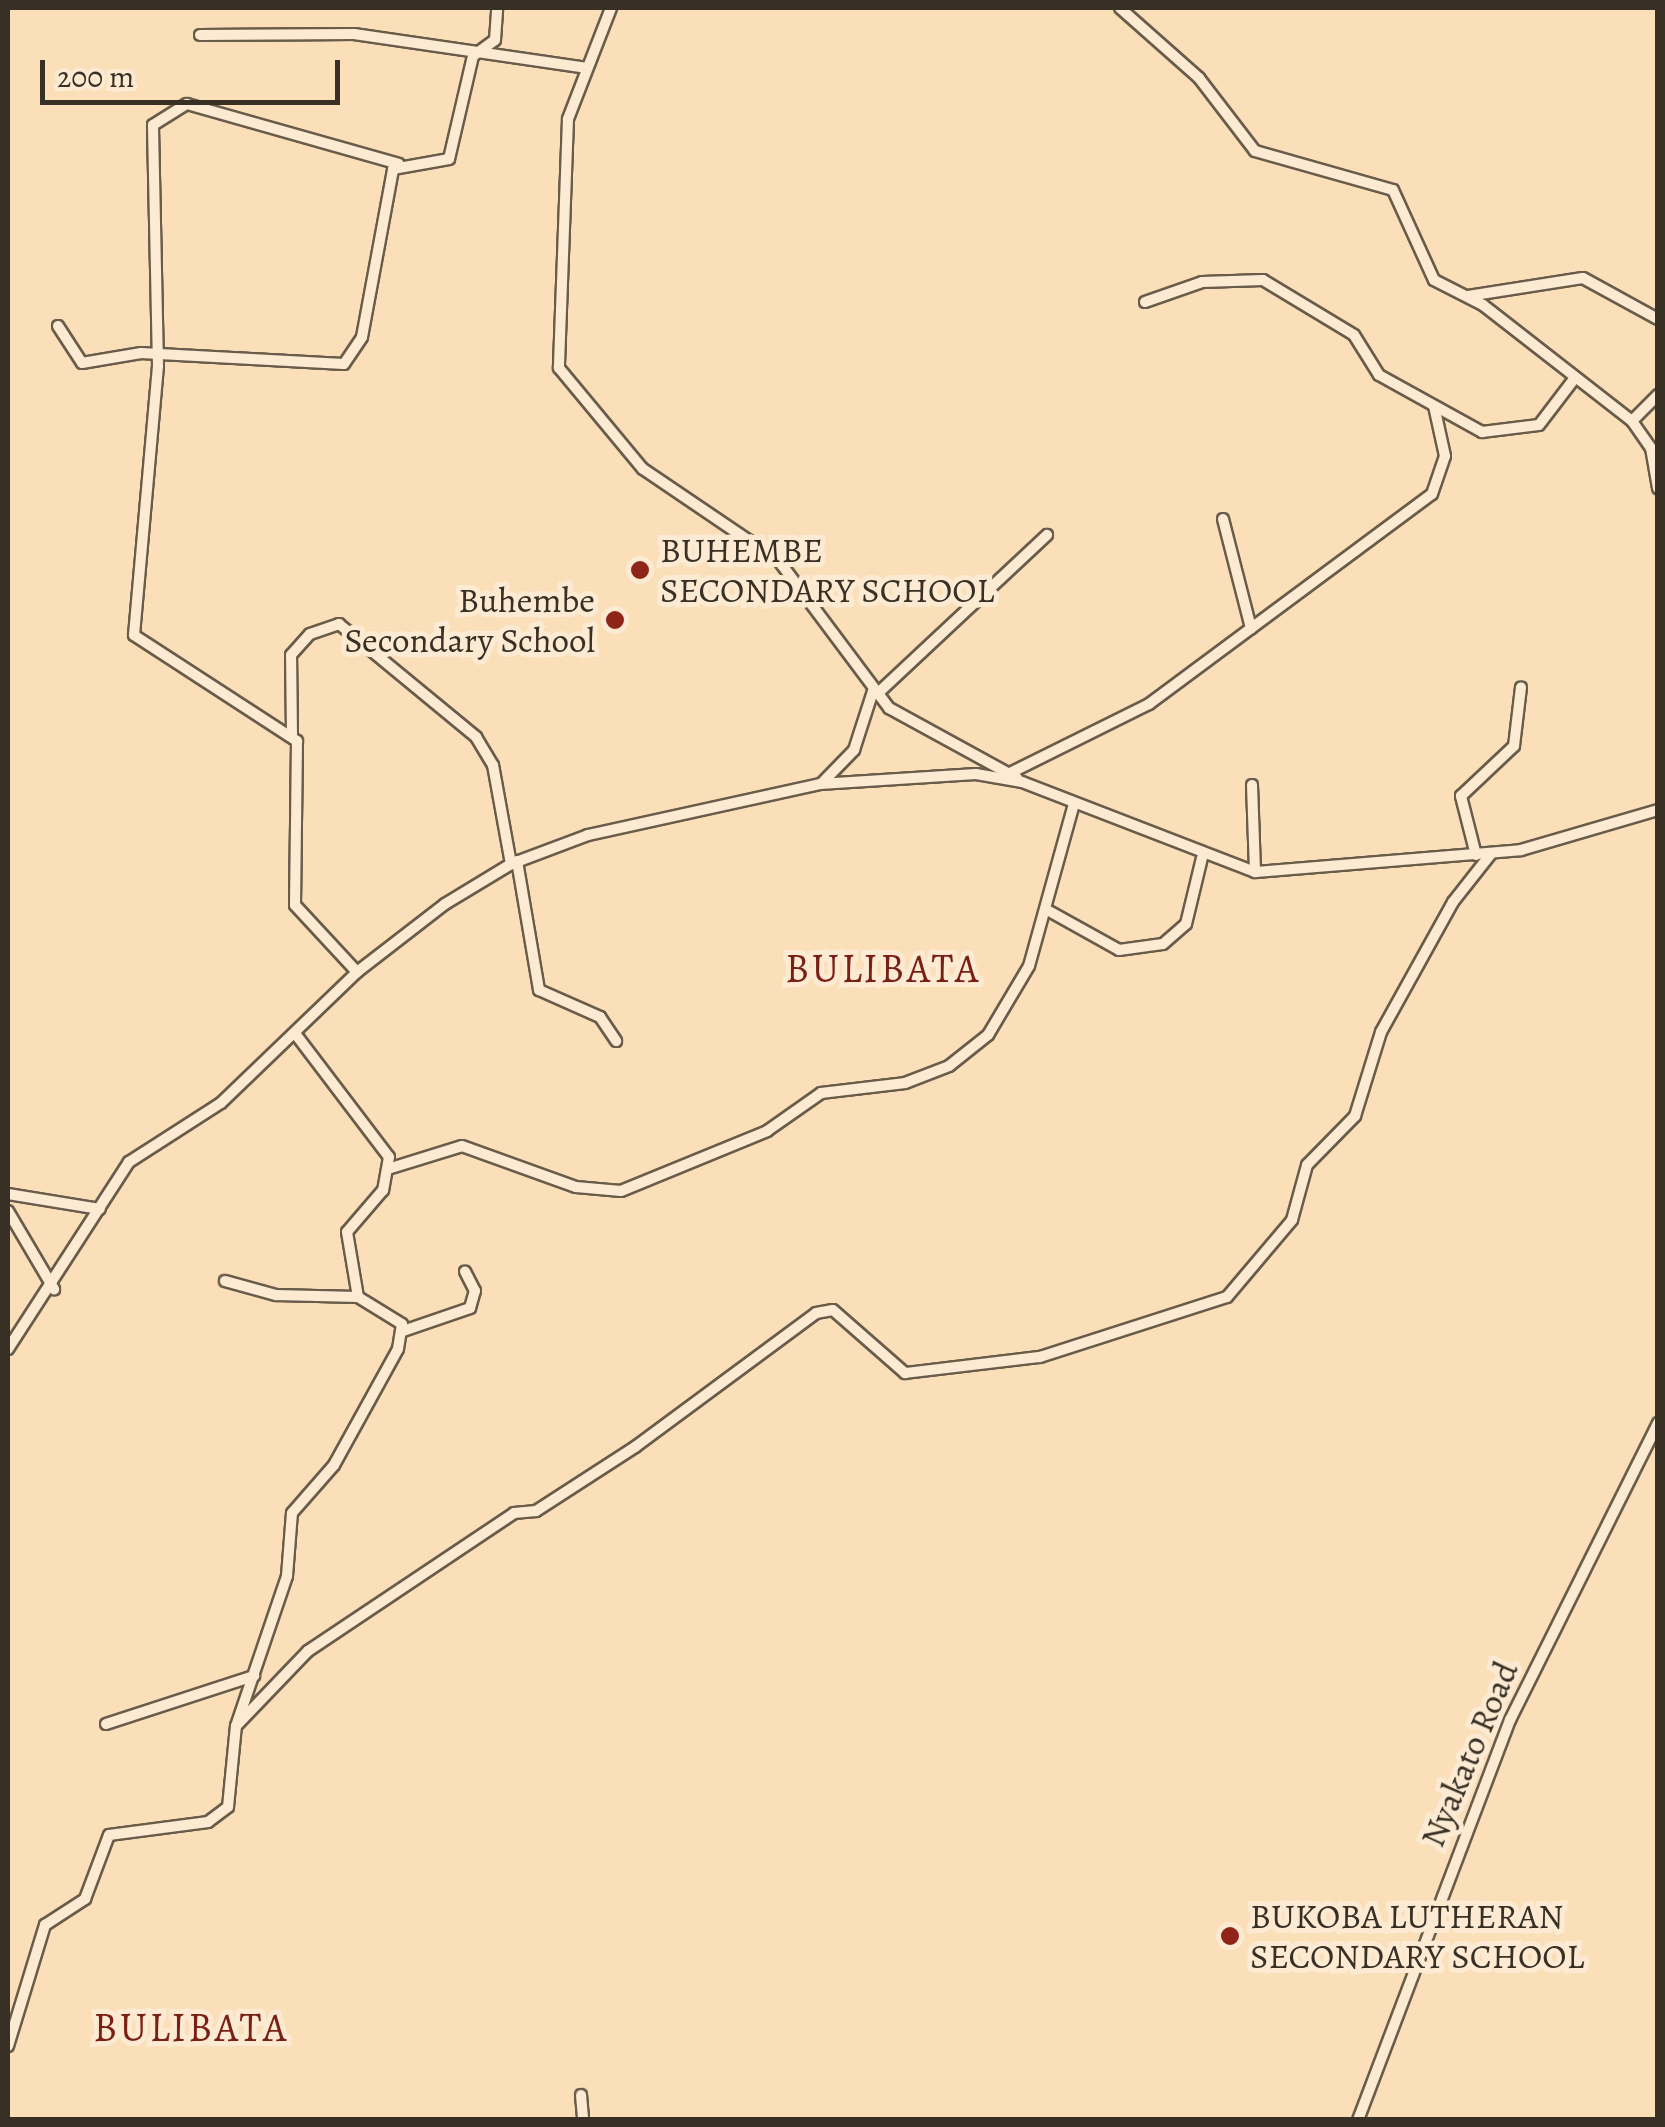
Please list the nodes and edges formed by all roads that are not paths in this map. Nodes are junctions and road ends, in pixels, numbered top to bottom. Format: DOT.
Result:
graph roads {
  1 [pos="497,8"];
  2 [pos="611,8"];
  3 [pos="1120,8"];
  4 [pos="200,35"];
  5 [pos="474,52"];
  6 [pos="586,68"];
  7 [pos="399,164"];
  8 [pos="1467,296"];
  9 [pos="1145,302"];
  10 [pos="1658,319"];
  11 [pos="58,326"];
  12 [pos="158,355"];
  13 [pos="1574,379"];
  14 [pos="1658,394"];
  15 [pos="1434,406"];
  16 [pos="1632,421"];
  17 [pos="1658,488"];
  18 [pos="1224,519"];
  19 [pos="1046,535"];
  20 [pos="1251,628"];
  21 [pos="1522,688"];
  22 [pos="876,692"];
  23 [pos="292,734"];
  24 [pos="1010,773"];
  25 [pos="1022,782"];
  26 [pos="820,784"];
  27 [pos="1252,784"];
  28 [pos="1073,808"];
  29 [pos="1658,810"];
  30 [pos="1476,855"];
  31 [pos="1490,855"];
  32 [pos="1202,858"];
  33 [pos="514,862"];
  34 [pos="1255,872"];
  35 [pos="1049,911"];
  36 [pos="357,972"];
  37 [pos="297,1036"];
  38 [pos="616,1041"];
  39 [pos="391,1168"];
  40 [pos="8,1194"];
  41 [pos="100,1209"];
  42 [pos="8,1211"];
  43 [pos="465,1271"];
  44 [pos="225,1281"];
  45 [pos="54,1289"];
  46 [pos="358,1297"];
  47 [pos="403,1331"];
  48 [pos="8,1349"];
  49 [pos="1658,1422"];
  50 [pos="254,1676"];
  51 [pos="106,1724"];
  52 [pos="236,1726"];
  53 [pos="8,2046"];
  54 [pos="582,2095"];
  55 [pos="583,2120"];
  56 [pos="1358,2120"];
  1 -- 5 [label="street"];
  2 -- 6 [label="street"];
  3 -- 8 [label="street"];
  4 -- 5 [label="street"];
  5 -- 6 [label="street"];
  5 -- 7 [label="street"];
  6 -- 22 [label="street"];
  7 -- 12 [label="street"];
  7 -- 12 [label="street"];
  8 -- 10 [label="street"];
  8 -- 13 [label="street"];
  9 -- 15 [label="street"];
  11 -- 12 [label="street"];
  12 -- 23 [label="street"];
  13 -- 15 [label="street"];
  13 -- 16 [label="street"];
  14 -- 16 [label="street"];
  15 -- 20 [label="street"];
  16 -- 17 [label="street"];
  18 -- 20 [label="street"];
  19 -- 22 [label="street"];
  20 -- 24 [label="street"];
  21 -- 30 [label="street"];
  22 -- 24 [label="street"];
  22 -- 26 [label="street"];
  23 -- 33 [label="street"];
  23 -- 36 [label="street"];
  24 -- 25 [label="street"];
  25 -- 26 [label="street"];
  25 -- 28 [label="street"];
  26 -- 33 [label="street"];
  27 -- 34 [label="street"];
  28 -- 32 [label="street"];
  28 -- 35 [label="street"];
  29 -- 31 [label="street"];
  30 -- 31 [label="street"];
  30 -- 34 [label="street"];
  31 -- 52 [label="street"];
  32 -- 34 [label="street"];
  32 -- 35 [label="street"];
  33 -- 36 [label="street"];
  33 -- 38 [label="street"];
  35 -- 39 [label="street"];
  36 -- 37 [label="street"];
  37 -- 39 [label="street"];
  37 -- 41 [label="street"];
  39 -- 46 [label="street"];
  40 -- 41 [label="street"];
  41 -- 45 [label="street"];
  42 -- 45 [label="street"];
  43 -- 47 [label="street"];
  44 -- 46 [label="street"];
  45 -- 48 [label="street"];
  46 -- 47 [label="street"];
  47 -- 50 [label="street"];
  49 -- 56 [label="street, Nyakato Road"];
  50 -- 51 [label="street"];
  50 -- 52 [label="street"];
  52 -- 53 [label="street"];
  54 -- 55 [label="street"];
}
